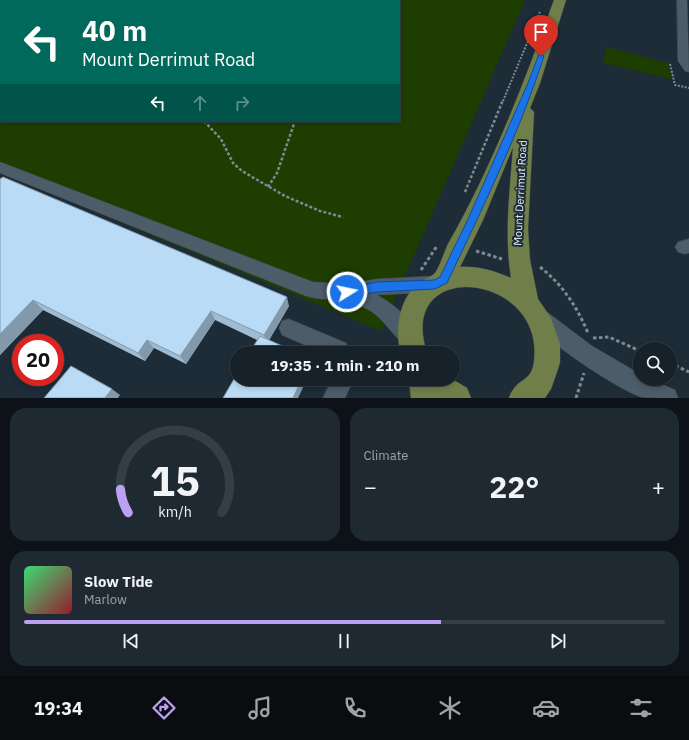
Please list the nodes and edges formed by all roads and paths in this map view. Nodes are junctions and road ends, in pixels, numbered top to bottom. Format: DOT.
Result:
graph roads {
  1 [pos="560,0"];
  2 [pos="684,2"];
  3 [pos="542,7"];
  4 [pos="689,68"];
  5 [pos="532,83"];
  6 [pos="205,122"];
  7 [pos="296,122"];
  8 [pos="0,167"];
  9 [pos="268,187"];
  10 [pos="463,198"];
  11 [pos="343,217"];
  12 [pos="450,243"];
  13 [pos="519,260"];
  14 [pos="432,279"];
  15 [pos="347,292"];
  16 [pos="531,308"];
  17 [pos="289,328"];
  18 [pos="589,338"];
  19 [pos="412,345"];
  20 [pos="330,346"];
  21 [pos="633,348"];
  22 [pos="677,366"];
  23 [pos="689,372"];
  24 [pos="340,386"];
  25 [pos="423,386"];
  26 [pos="439,386"];
  27 [pos="334,398"];
  28 [pos="425,398"];
  29 [pos="457,398"];
  30 [pos="523,398"];
  31 [pos="667,398"];
  1 -- 5 [label="main road, Mount Derrimut Road"];
  2 -- 4 [label="street"];
  3 -- 10 [label="path"];
  5 -- 12 [label="main road, Mount Derrimut Road"];
  5 -- 13 [label="main road, Mount Derrimut Road"];
  6 -- 9 [label="path"];
  7 -- 9 [label="path"];
  8 -- 15 [label="street"];
  9 -- 11 [label="path"];
  12 -- 13 [label="path"];
  12 -- 14 [label="main road, Mount Derrimut Road"];
  12 -- 14 [label="path"];
  13 -- 16 [label="main road, Mount Derrimut Road"];
  14 -- 15 [label="street"];
  14 -- 16 [label="main road"];
  14 -- 19 [label="main road"];
  15 -- 19 [label="street"];
  16 -- 30 [label="main road"];
  16 -- 31 [label="street"];
  17 -- 20 [label="street"];
  18 -- 21 [label="path"];
  22 -- 23 [label="path"];
  24 -- 27 [label="street"];
  25 -- 28 [label="main road"];
  26 -- 29 [label="main road"];
}
